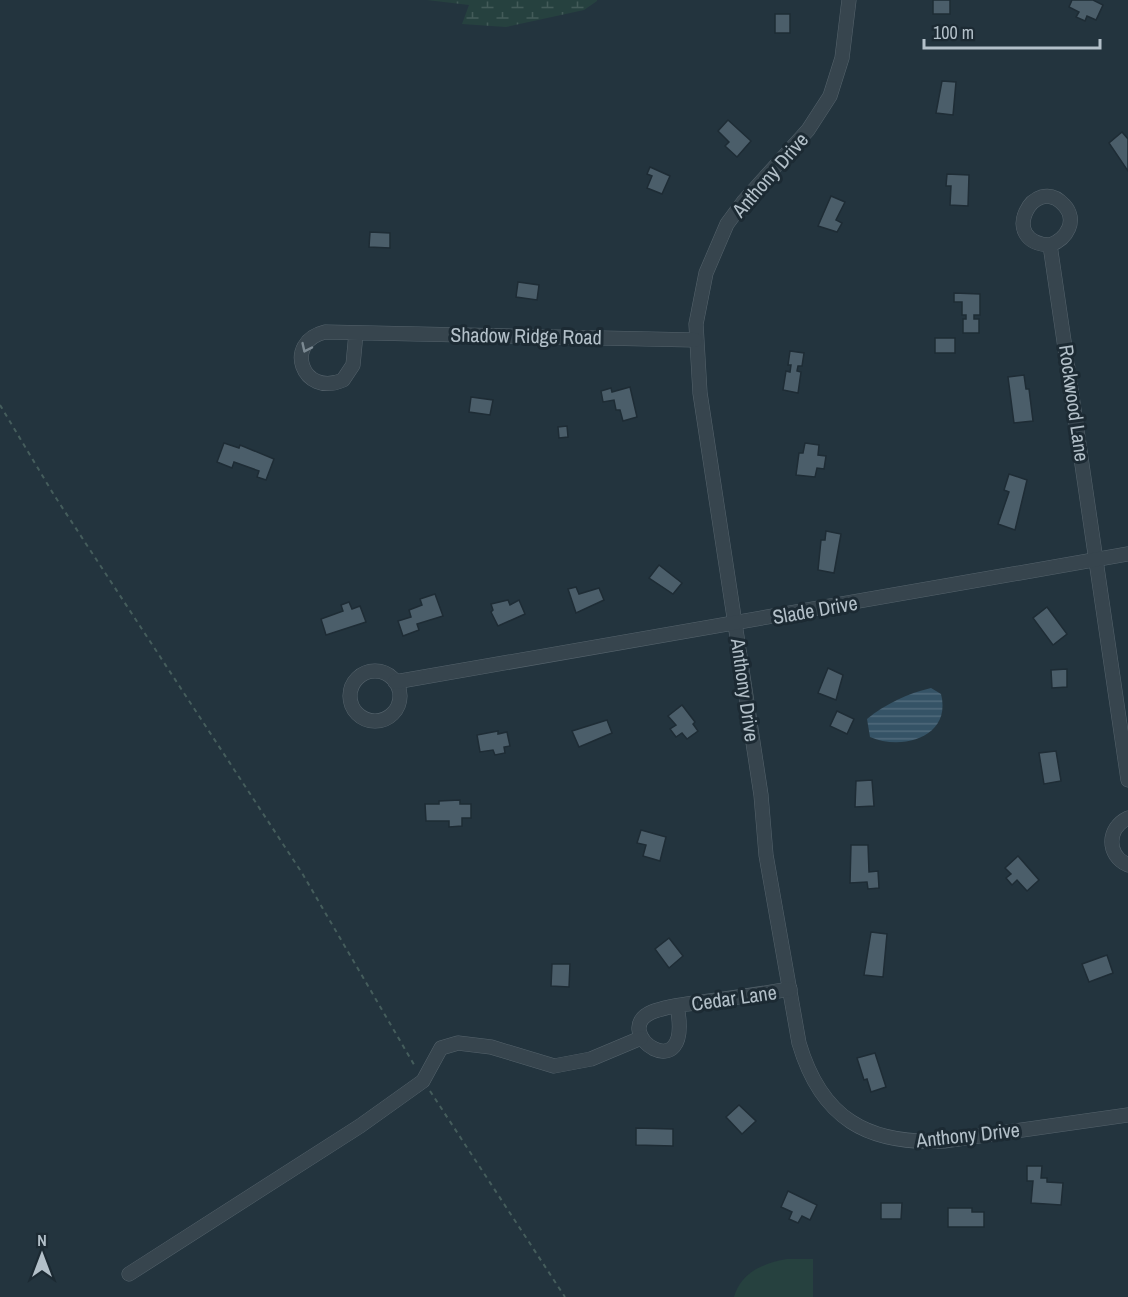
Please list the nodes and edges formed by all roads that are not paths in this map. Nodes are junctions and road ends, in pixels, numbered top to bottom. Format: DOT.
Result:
graph roads {
  1 [pos="849,0"];
  2 [pos="1050,245"];
  3 [pos="356,333"];
  4 [pos="695,340"];
  5 [pos="1128,554"];
  6 [pos="1097,560"];
  7 [pos="735,623"];
  8 [pos="395,682"];
  9 [pos="1128,780"];
  10 [pos="1128,818"];
  11 [pos="1128,865"];
  12 [pos="790,989"];
  13 [pos="677,1006"];
  14 [pos="641,1038"];
  15 [pos="1128,1115"];
  16 [pos="129,1274"];
  1 -- 4 [label="street, Anthony Drive"];
  2 -- 6 [label="street, Rockwood Lane"];
  3 -- 3 [label="street, Shadow Ridge Road, one-way"];
  3 -- 4 [label="street, Shadow Ridge Road"];
  4 -- 7 [label="street, Anthony Drive"];
  5 -- 6 [label="street, Slade Drive"];
  6 -- 7 [label="street, Slade Drive"];
  6 -- 9 [label="street, Rockwood Lane"];
  7 -- 8 [label="street, Slade Drive"];
  7 -- 12 [label="street, Anthony Drive"];
  10 -- 11 [label="street"];
  12 -- 13 [label="street, Cedar Lane"];
  12 -- 15 [label="street, Anthony Drive"];
  13 -- 14 [label="street, Cedar Lane"];
  13 -- 14 [label="street, Cedar Lane"];
  14 -- 16 [label="street"];
}
